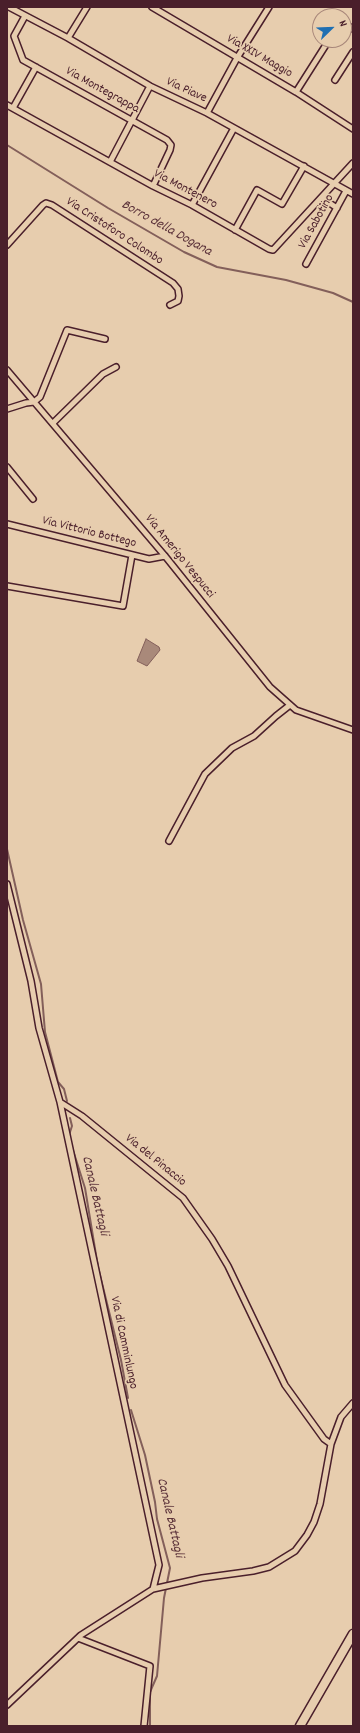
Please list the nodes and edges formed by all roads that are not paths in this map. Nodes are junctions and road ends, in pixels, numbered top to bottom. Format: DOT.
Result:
graph roads {
  1 [pos="9,7"];
  2 [pos="87,7"];
  3 [pos="152,7"];
  4 [pos="269,7"];
  5 [pos="25,16"];
  6 [pos="68,38"];
  7 [pos="324,48"];
  8 [pos="353,52"];
  9 [pos="237,58"];
  10 [pos="36,67"];
  11 [pos="335,80"];
  12 [pos="150,86"];
  13 [pos="296,92"];
  14 [pos="7,105"];
  15 [pos="13,108"];
  16 [pos="206,113"];
  17 [pos="132,120"];
  18 [pos="234,128"];
  19 [pos="353,129"];
  20 [pos="110,162"];
  21 [pos="353,163"];
  22 [pos="304,166"];
  23 [pos="335,184"];
  24 [pos="153,186"];
  25 [pos="346,191"];
  26 [pos="353,194"];
  27 [pos="322,198"];
  28 [pos="192,205"];
  29 [pos="337,208"];
  30 [pos="235,230"];
  31 [pos="7,245"];
  32 [pos="306,264"];
  33 [pos="170,305"];
  34 [pos="104,339"];
  35 [pos="116,367"];
  36 [pos="7,370"];
  37 [pos="34,402"];
  38 [pos="7,409"];
  39 [pos="53,423"];
  40 [pos="7,467"];
  41 [pos="34,499"];
  42 [pos="7,524"];
  43 [pos="132,555"];
  44 [pos="165,556"];
  45 [pos="7,586"];
  46 [pos="290,705"];
  47 [pos="353,730"];
  48 [pos="169,841"];
  49 [pos="7,884"];
  50 [pos="60,1102"];
  51 [pos="353,1403"];
  52 [pos="331,1444"];
  53 [pos="153,1589"];
  54 [pos="353,1634"];
  55 [pos="78,1638"];
  56 [pos="7,1705"];
  57 [pos="144,1726"];
  58 [pos="300,1726"];
  1 -- 5 [label="street, Via Piave"];
  2 -- 6 [label="street"];
  3 -- 9 [label="street, Via XXIV Maggio"];
  4 -- 9 [label="street"];
  5 -- 6 [label="street, Via Piave"];
  5 -- 10 [label="street, Via Montegrappa"];
  6 -- 12 [label="street, Via Piave"];
  7 -- 13 [label="street"];
  8 -- 11 [label="street"];
  9 -- 13 [label="street, Via XXIV Maggio"];
  9 -- 16 [label="street"];
  10 -- 15 [label="street"];
  10 -- 17 [label="street, Via Montegrappa"];
  12 -- 16 [label="street, Via Piave"];
  12 -- 17 [label="street"];
  13 -- 19 [label="street, Via XXIV Maggio"];
  14 -- 15 [label="street, Via Montenero"];
  15 -- 20 [label="street, Via Montenero"];
  16 -- 18 [label="street, Via Piave"];
  17 -- 20 [label="street"];
  17 -- 24 [label="street, Via Montegrappa"];
  18 -- 22 [label="street, Via Piave"];
  18 -- 28 [label="street"];
  20 -- 24 [label="street, Via Montenero"];
  21 -- 23 [label="street, Via Montenero"];
  22 -- 23 [label="street, Via Piave"];
  22 -- 30 [label="street"];
  23 -- 25 [label="street, Via Piave"];
  23 -- 27 [label="street, Via Montenero"];
  24 -- 28 [label="street, Via Montenero"];
  25 -- 26 [label="street, Via Piave"];
  25 -- 29 [label="street, Via Sabotino"];
  27 -- 29 [label="street"];
  27 -- 30 [label="street, Via Montenero"];
  28 -- 30 [label="street, Via Montenero"];
  29 -- 32 [label="street, Via Sabotino"];
  31 -- 33 [label="street, Via Cristoforo Colombo"];
  34 -- 37 [label="street"];
  35 -- 39 [label="street"];
  36 -- 37 [label="street, Via Amerigo Vespucci"];
  37 -- 38 [label="street"];
  37 -- 39 [label="street, Via Amerigo Vespucci"];
  39 -- 44 [label="street, Via Amerigo Vespucci"];
  40 -- 41 [label="street"];
  42 -- 43 [label="street, Via Vittorio Bottego"];
  43 -- 44 [label="street, Via Vittorio Bottego"];
  43 -- 45 [label="street"];
  44 -- 46 [label="street, Via Amerigo Vespucci"];
  46 -- 47 [label="street, Via Amerigo Vespucci"];
  46 -- 48 [label="street"];
  49 -- 50 [label="street"];
  50 -- 52 [label="street, Via del Pinaccio"];
  50 -- 53 [label="street, Via di Camminlungo"];
  51 -- 52 [label="street"];
  52 -- 53 [label="street"];
  53 -- 55 [label="street"];
  54 -- 58 [label="main road"];
  55 -- 56 [label="street"];
  55 -- 57 [label="street"];
}
